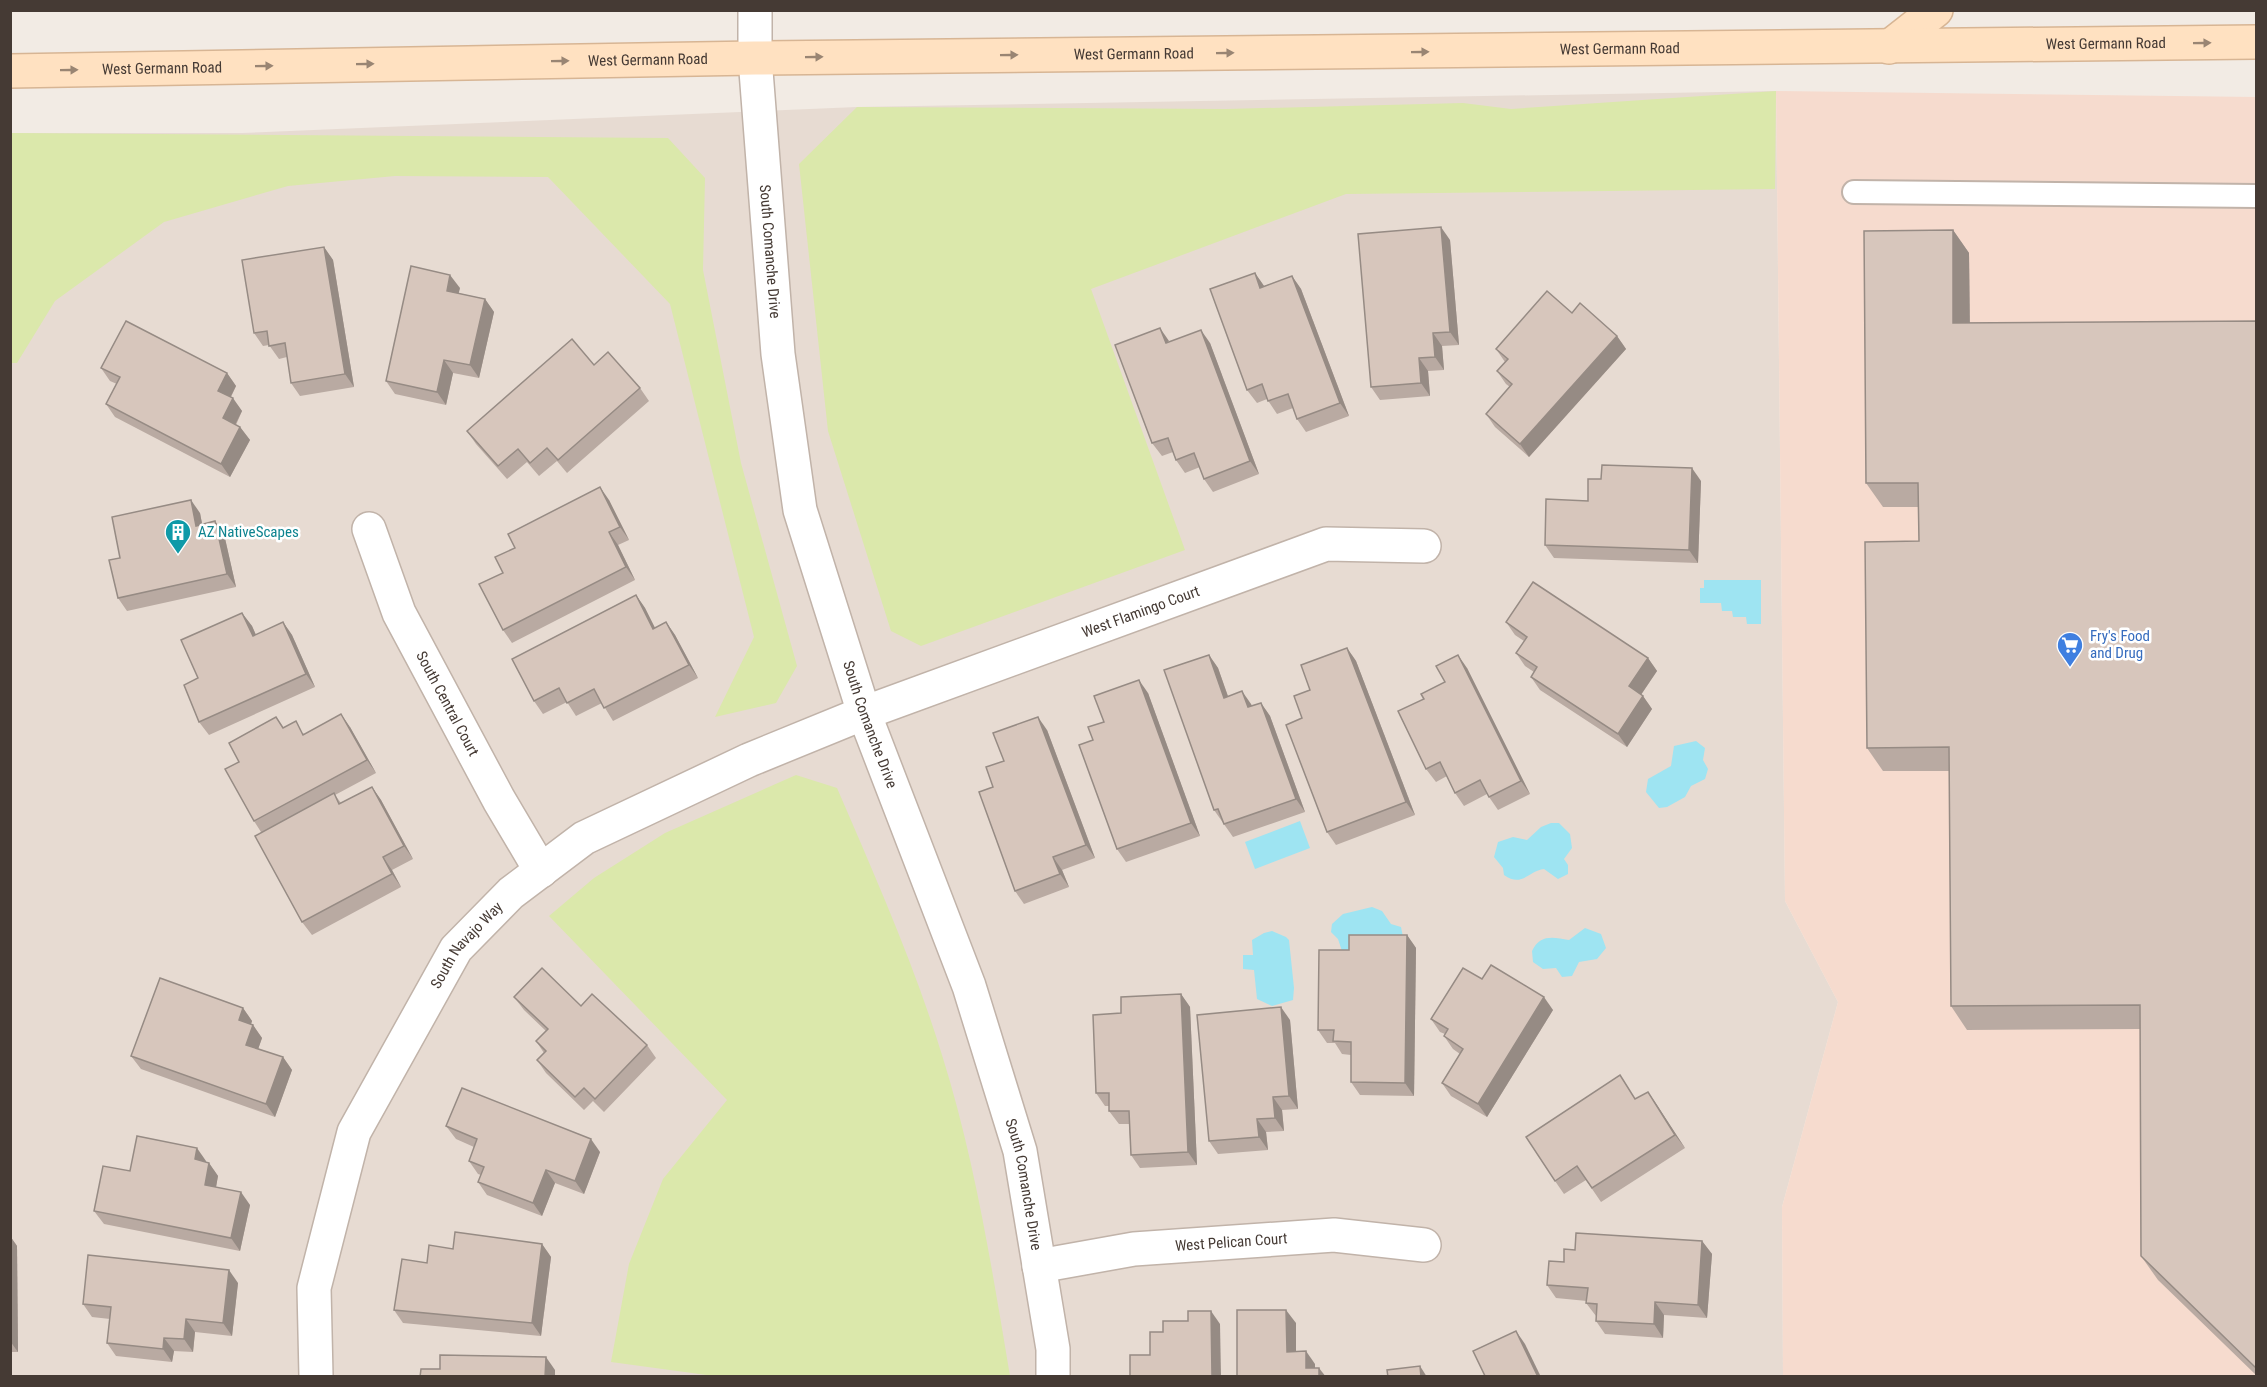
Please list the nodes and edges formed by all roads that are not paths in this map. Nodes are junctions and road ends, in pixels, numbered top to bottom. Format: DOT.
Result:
graph roads {
  1 [pos="754,10"];
  2 [pos="1936,10"];
  3 [pos="2256,42"];
  4 [pos="1889,47"];
  5 [pos="755,58"];
  6 [pos="10,71"];
  7 [pos="1854,192"];
  8 [pos="2256,196"];
  9 [pos="369,529"];
  10 [pos="1424,546"];
  11 [pos="864,713"];
  12 [pos="541,870"];
  13 [pos="1424,1245"];
  14 [pos="1039,1266"];
  15 [pos="316,1377"];
  16 [pos="1053,1377"];
  1 -- 5 [label="street, South Comanche Drive"];
  2 -- 4 [label="main road"];
  4 -- 3 [label="main road, West Germann Road, one-way"];
  5 -- 4 [label="main road, West Germann Road, one-way"];
  6 -- 5 [label="main road, West Germann Road, one-way"];
  5 -- 11 [label="street, South Comanche Drive"];
  7 -- 8 [label="lane"];
  9 -- 12 [label="street, South Central Court"];
  10 -- 11 [label="street, West Flamingo Court"];
  11 -- 12 [label="street, South Navajo Way"];
  11 -- 14 [label="street, South Comanche Drive"];
  12 -- 15 [label="street, South Navajo Way"];
  13 -- 14 [label="street, West Pelican Court"];
  14 -- 16 [label="street, South Comanche Drive"];
}
